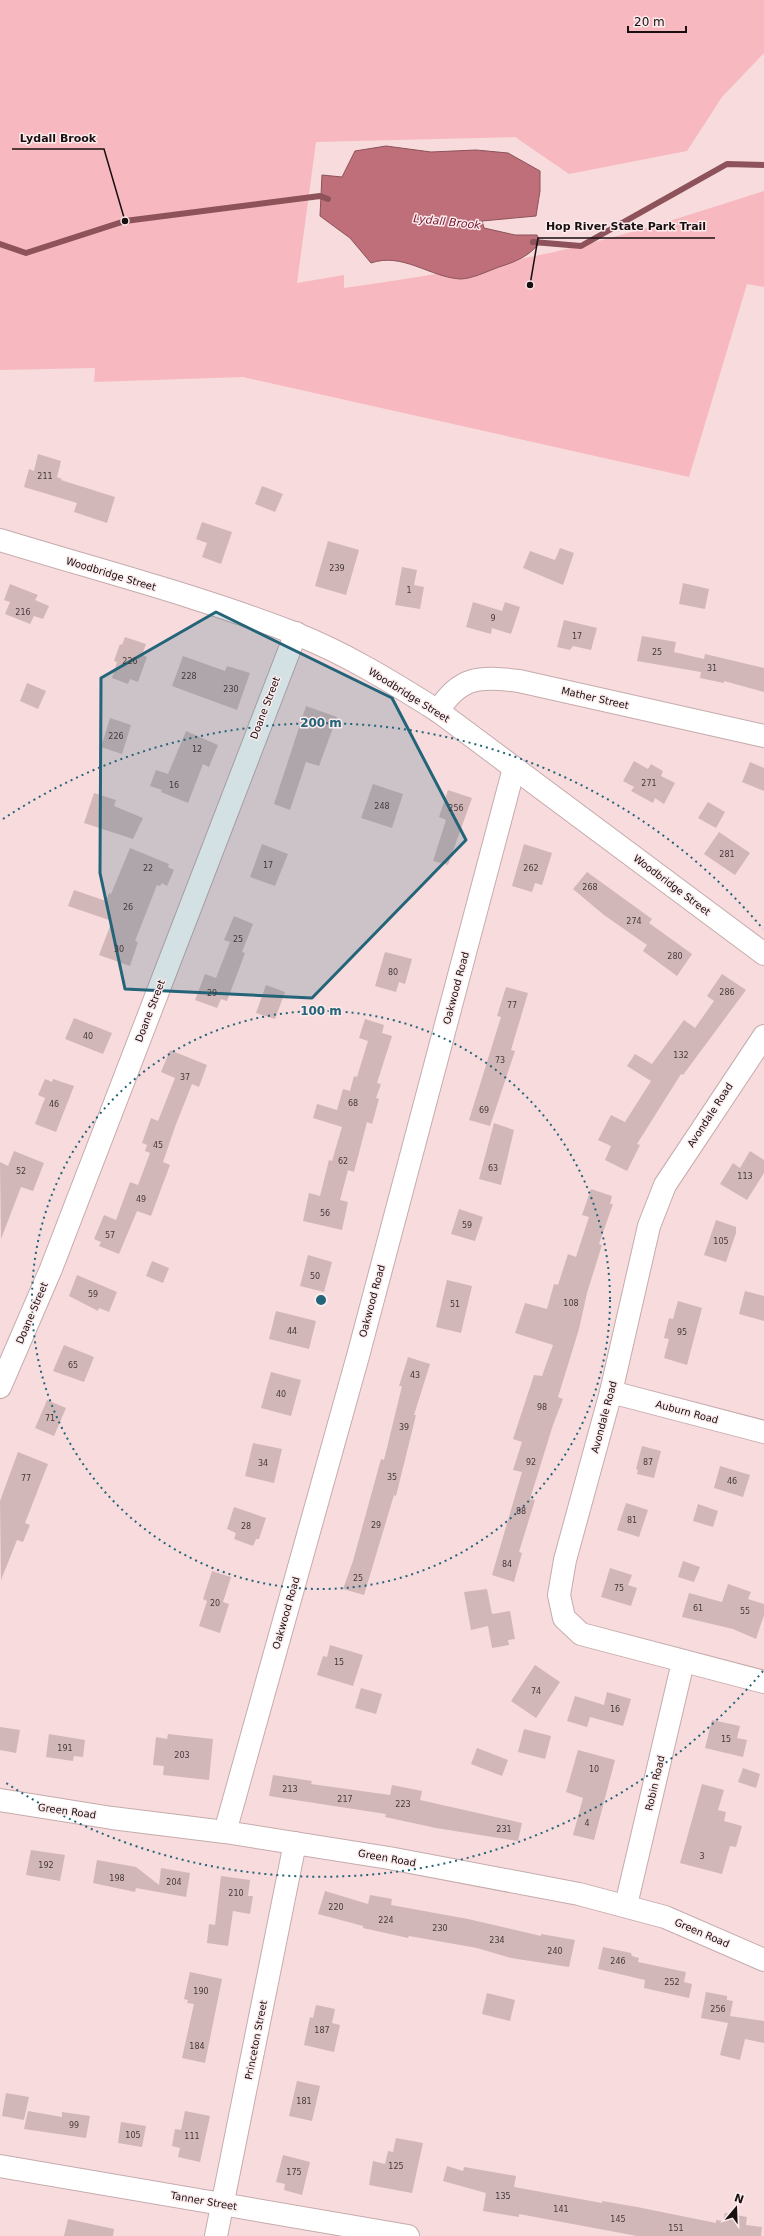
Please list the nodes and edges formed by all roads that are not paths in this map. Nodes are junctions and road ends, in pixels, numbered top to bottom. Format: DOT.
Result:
graph roads {
  1 [pos="0,540"];
  2 [pos="296,633"];
  3 [pos="438,711"];
  4 [pos="764,736"];
  5 [pos="514,768"];
  6 [pos="764,954"];
  7 [pos="764,1036"];
  8 [pos="0,1387"];
  9 [pos="611,1392"];
  10 [pos="764,1432"];
  11 [pos="683,1662"];
  12 [pos="764,1682"];
  13 [pos="0,1800"];
  14 [pos="225,1832"];
  15 [pos="296,1843"];
  16 [pos="626,1905"];
  17 [pos="764,1960"];
  18 [pos="0,2166"];
  19 [pos="222,2204"];
  20 [pos="216,2236"];
  21 [pos="408,2236"];
  1 -- 2 [label="street, Woodbridge Street"];
  2 -- 3 [label="street, Woodbridge Street"];
  2 -- 8 [label="street, Doane Street"];
  3 -- 4 [label="street, Mather Street"];
  3 -- 5 [label="street, Woodbridge Street"];
  5 -- 6 [label="street, Woodbridge Street"];
  5 -- 14 [label="street, Oakwood Road"];
  7 -- 9 [label="street, Avondale Road"];
  9 -- 10 [label="street, Auburn Road"];
  9 -- 11 [label="street, Avondale Road"];
  11 -- 12 [label="street, Avondale Road"];
  11 -- 16 [label="street, Robin Road"];
  13 -- 14 [label="street, Green Road"];
  14 -- 15 [label="street, Green Road"];
  15 -- 16 [label="street, Green Road"];
  15 -- 19 [label="street, Princeton Street"];
  16 -- 17 [label="street, Green Road"];
  18 -- 19 [label="street, Tanner Street"];
  19 -- 20 [label="street, Princeton Street"];
  19 -- 21 [label="street, Tanner Street"];
}
